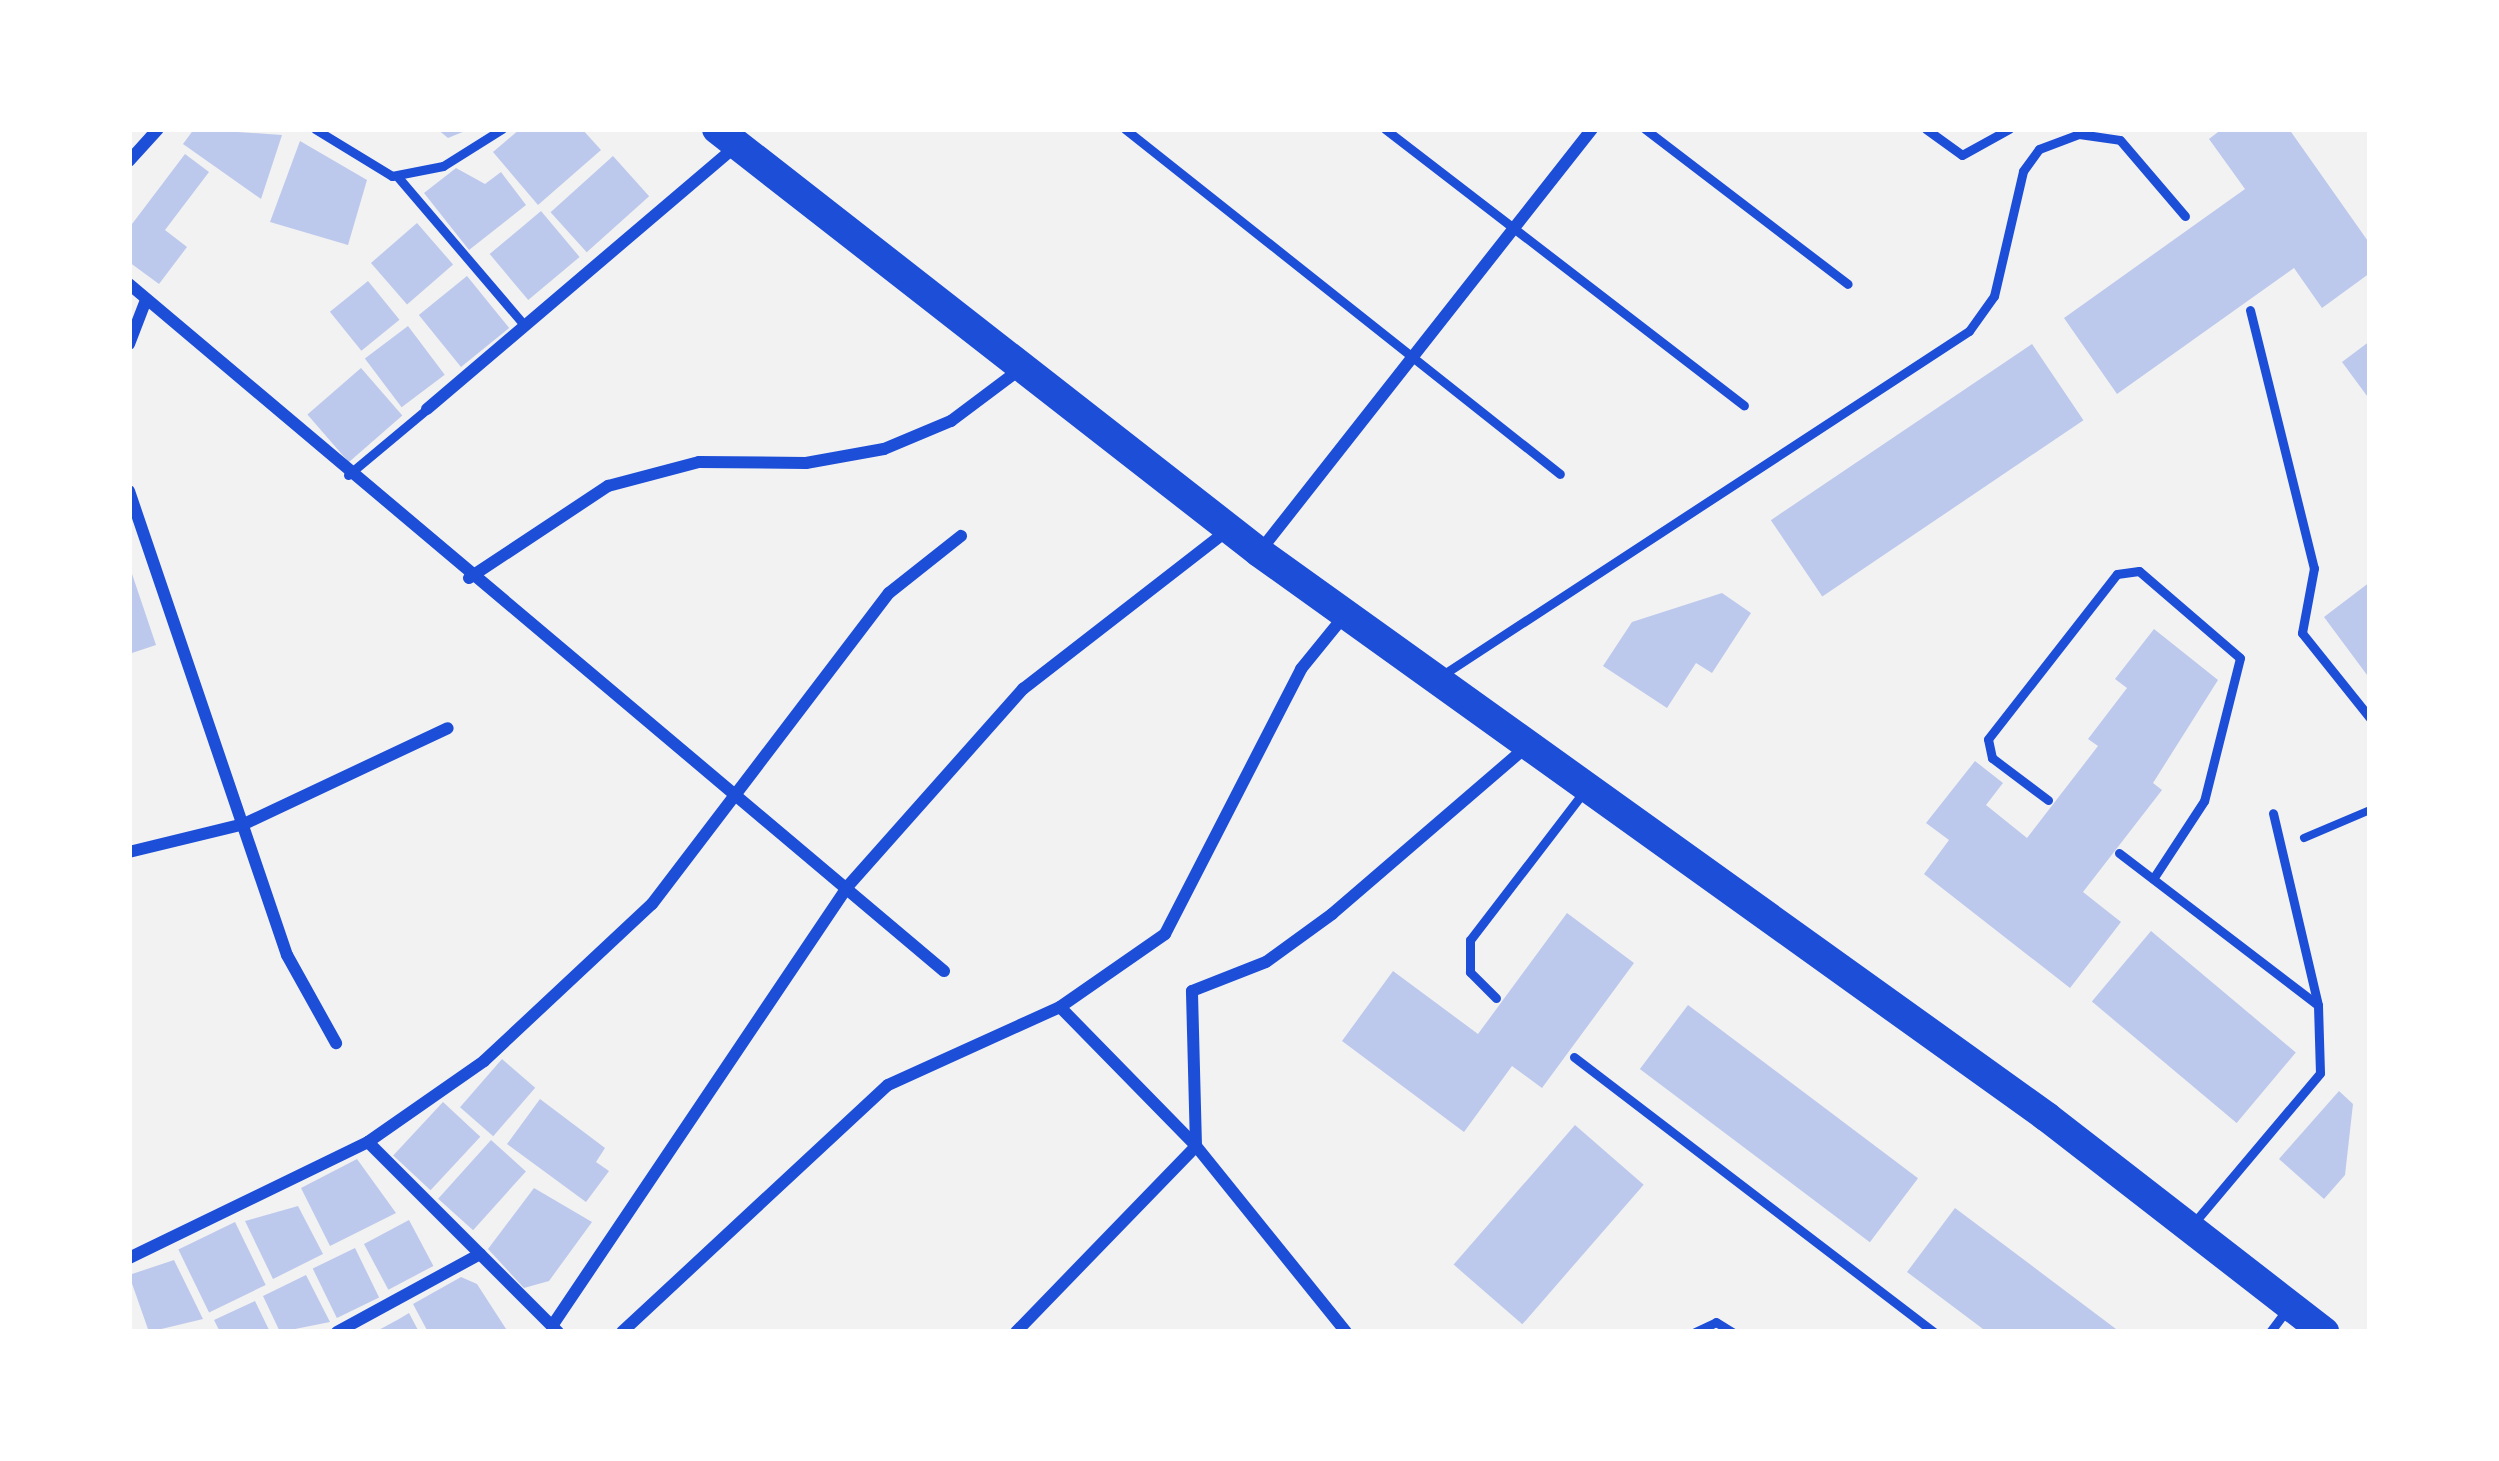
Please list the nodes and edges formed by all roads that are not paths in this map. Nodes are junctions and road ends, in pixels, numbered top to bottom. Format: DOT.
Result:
graph roads {
  1 [pos="158,129"];
  2 [pos="315,129"];
  3 [pos="502,129"];
  4 [pos="1125,129"];
  5 [pos="1385,129"];
  6 [pos="1592,129"];
  7 [pos="1645,129"];
  8 [pos="1926,129"];
  9 [pos="2009,129"];
  10 [pos="727,137"];
  11 [pos="129,161"];
  12 [pos="397,176"];
  13 [pos="2185,216"];
  14 [pos="1514,228"];
  15 [pos="129,284"];
  16 [pos="1847,284"];
  17 [pos="146,299"];
  18 [pos="2250,310"];
  19 [pos="524,326"];
  20 [pos="129,344"];
  21 [pos="1413,357"];
  22 [pos="1019,369"];
  23 [pos="1744,405"];
  24 [pos="427,409"];
  25 [pos="348,475"];
  26 [pos="1560,475"];
  27 [pos="129,491"];
  28 [pos="1231,528"];
  29 [pos="961,536"];
  30 [pos="1259,552"];
  31 [pos="469,578"];
  32 [pos="1344,616"];
  33 [pos="1435,680"];
  34 [pos="2370,718"];
  35 [pos="448,728"];
  36 [pos="1527,747"];
  37 [pos="733,786"];
  38 [pos="1586,788"];
  39 [pos="2048,800"];
  40 [pos="2272,813"];
  41 [pos="244,824"];
  42 [pos="129,852"];
  43 [pos="2119,853"];
  44 [pos="2153,879"];
  45 [pos="848,886"];
  46 [pos="944,971"];
  47 [pos="1496,998"];
  48 [pos="2318,1005"];
  49 [pos="1060,1007"];
  50 [pos="336,1042"];
  51 [pos="1574,1057"];
  52 [pos="368,1142"];
  53 [pos="1196,1146"];
  54 [pos="2189,1228"];
  55 [pos="479,1254"];
  56 [pos="129,1258"];
  57 [pos="2290,1306"];
  58 [pos="555,1329"];
  59 [pos="337,1332"];
  60 [pos="622,1332"];
  61 [pos="1016,1332"];
  62 [pos="1346,1332"];
  63 [pos="1695,1332"];
  64 [pos="1732,1332"];
  65 [pos="1934,1332"];
  66 [pos="2270,1332"];
  67 [pos="2324,1332"];
  1 -- 11 [label="street"];
  2 -- 12 [label="lane"];
  3 -- 12 [label="lane"];
  4 -- 21 [label="lane"];
  5 -- 14 [label="lane"];
  6 -- 14 [label="street"];
  7 -- 16 [label="lane"];
  8 -- 9 [label="lane"];
  10 -- 19 [label="street"];
  10 -- 22 [label="main road"];
  12 -- 19 [label="lane"];
  13 -- 33 [label="lane"];
  14 -- 21 [label="street"];
  14 -- 23 [label="lane"];
  15 -- 17 [label="street"];
  17 -- 20 [label="street"];
  17 -- 25 [label="street"];
  18 -- 34 [label="lane"];
  19 -- 24 [label="street"];
  21 -- 26 [label="lane"];
  21 -- 30 [label="street"];
  22 -- 28 [label="main road"];
  22 -- 31 [label="street"];
  24 -- 25 [label="lane"];
  25 -- 31 [label="street"];
  27 -- 41 [label="street"];
  28 -- 30 [label="main road"];
  28 -- 45 [label="street"];
  29 -- 37 [label="street"];
  30 -- 32 [label="main road"];
  31 -- 37 [label="street"];
  32 -- 33 [label="main road"];
  32 -- 49 [label="street"];
  33 -- 36 [label="main road"];
  35 -- 41 [label="street"];
  36 -- 38 [label="main road"];
  36 -- 53 [label="street"];
  37 -- 45 [label="street"];
  37 -- 52 [label="street"];
  38 -- 47 [label="lane"];
  38 -- 54 [label="main road"];
  39 -- 44 [label="lane"];
  40 -- 48 [label="lane"];
  41 -- 42 [label="street"];
  41 -- 50 [label="street"];
  43 -- 44 [label="lane"];
  44 -- 48 [label="lane"];
  45 -- 46 [label="street"];
  45 -- 58 [label="street"];
  48 -- 54 [label="lane"];
  49 -- 53 [label="street"];
  49 -- 60 [label="street"];
  51 -- 65 [label="lane"];
  52 -- 55 [label="street"];
  52 -- 56 [label="street"];
  53 -- 61 [label="street"];
  53 -- 62 [label="street"];
  54 -- 57 [label="main road"];
  55 -- 58 [label="street"];
  55 -- 59 [label="street"];
  57 -- 66 [label="lane"];
  57 -- 67 [label="main road"];
  63 -- 64 [label="lane"];
}
